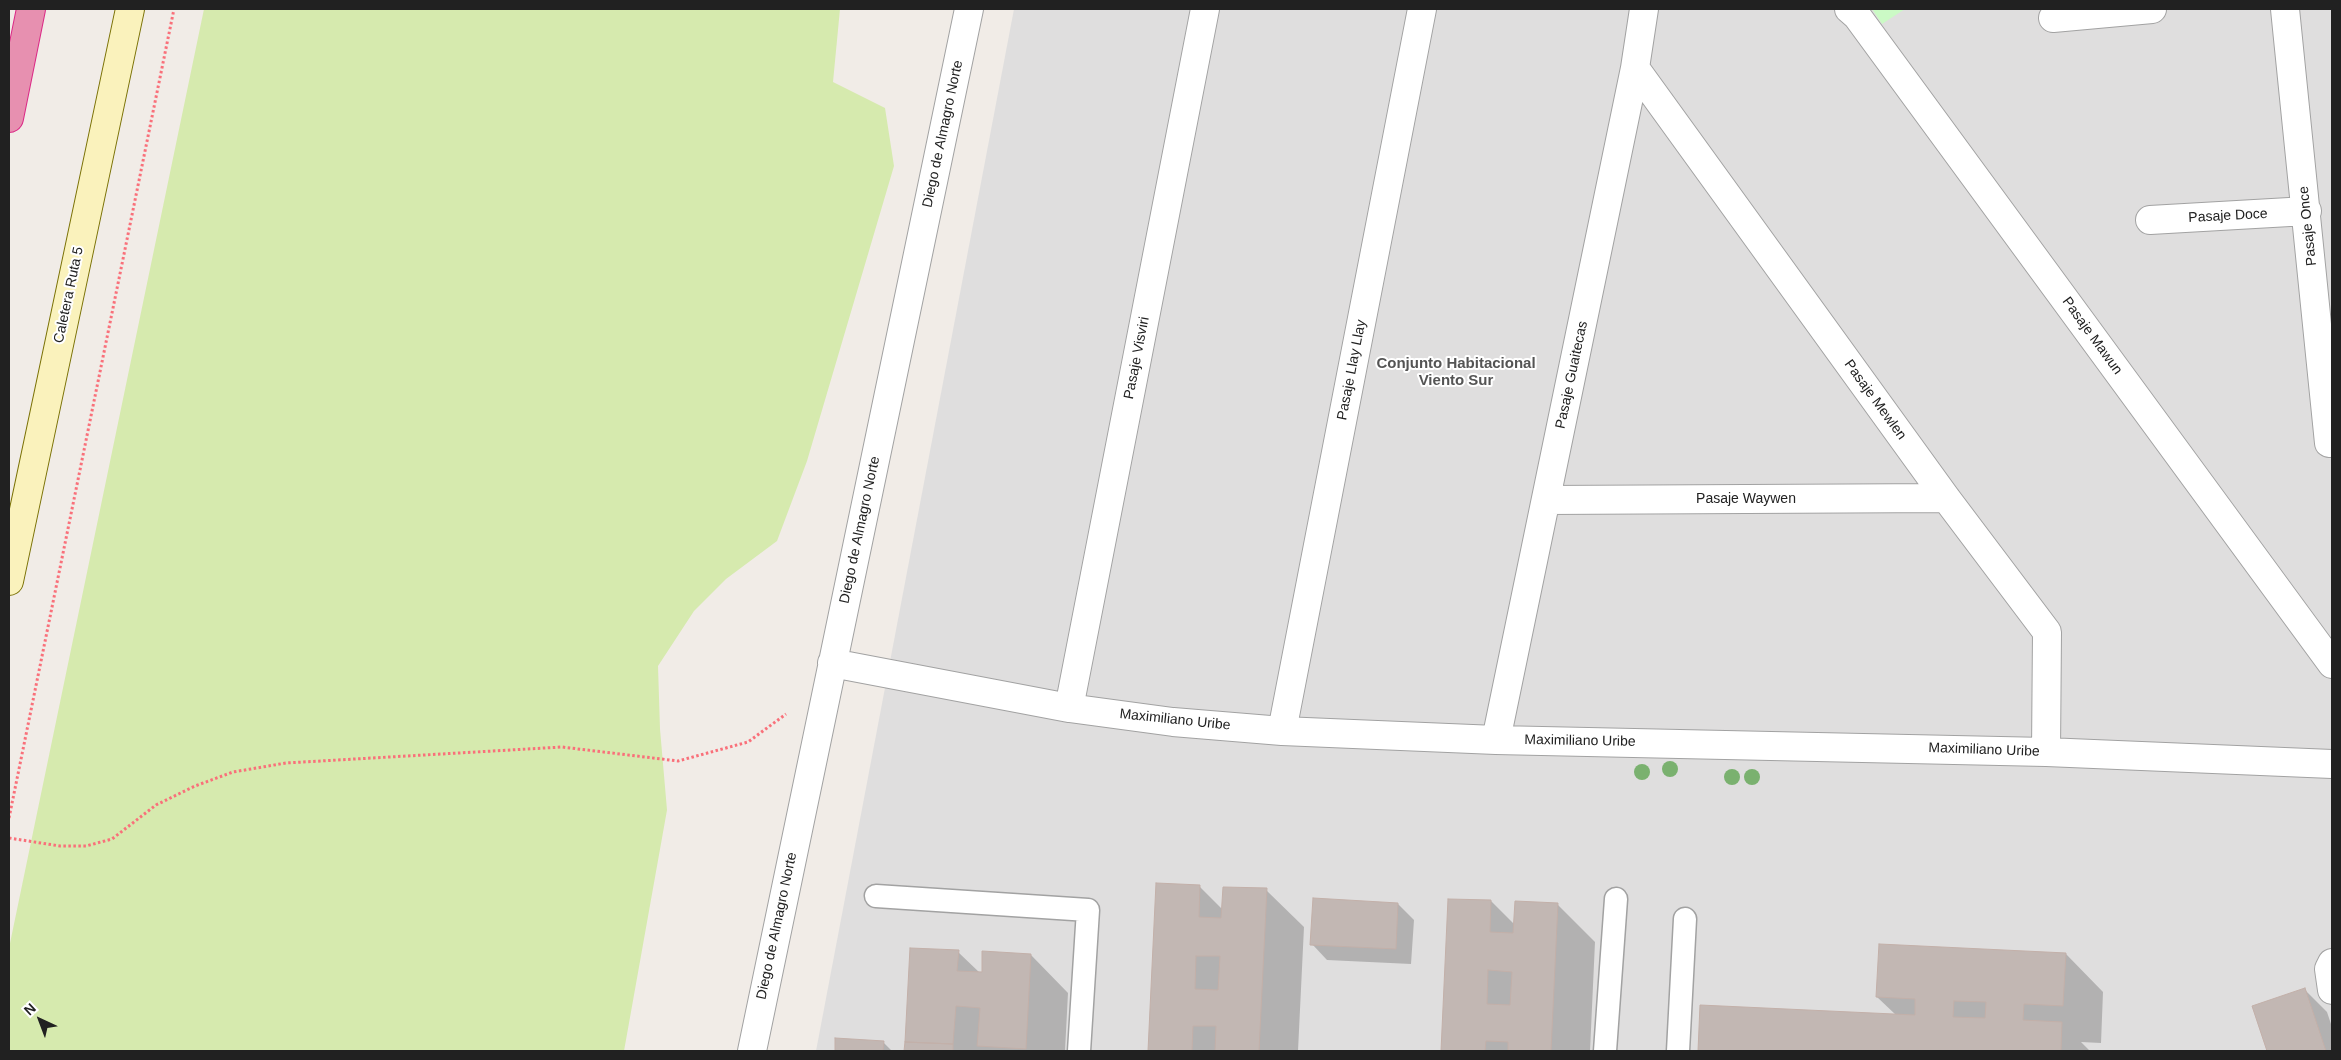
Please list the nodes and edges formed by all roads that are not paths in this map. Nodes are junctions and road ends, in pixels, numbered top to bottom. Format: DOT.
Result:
graph roads {
  1 [pos="31,9"];
  2 [pos="130,9"];
  3 [pos="969,9"];
  4 [pos="1205,9"];
  5 [pos="1422,9"];
  6 [pos="1644,9"];
  7 [pos="1849,9"];
  8 [pos="2152,9"];
  9 [pos="2285,9"];
  10 [pos="2053,18"];
  11 [pos="1635,68"];
  12 [pos="9,118"];
  13 [pos="2306,211"];
  14 [pos="2150,220"];
  15 [pos="2329,443"];
  16 [pos="1946,498"];
  17 [pos="1546,500"];
  18 [pos="9,581"];
  19 [pos="2332,664"];
  20 [pos="830,675"];
  21 [pos="1070,708"];
  22 [pos="1282,731"];
  23 [pos="1496,740"];
  24 [pos="2046,752"];
  25 [pos="2332,764"];
  26 [pos="876,896"];
  27 [pos="1616,899"];
  28 [pos="1685,919"];
  29 [pos="752,1051"];
  30 [pos="1079,1051"];
  31 [pos="1606,1051"];
  32 [pos="1678,1051"];
  1 -- 12 [label="highway"];
  2 -- 18 [label="street, Caletera Ruta 5"];
  3 -- 20 [label="street, Diego de Almagro Norte"];
  4 -- 21 [label="street, Pasaje Visviri"];
  5 -- 22 [label="street, Pasaje Llay Llay"];
  6 -- 11 [label="street, Pasaje Guaitecas"];
  7 -- 19 [label="street, Pasaje Mawun"];
  8 -- 10 [label="street"];
  9 -- 13 [label="street, Pasaje Once"];
  11 -- 16 [label="street, Pasaje Mewlen"];
  11 -- 17 [label="street, Pasaje Guaitecas"];
  13 -- 14 [label="street, Pasaje Doce"];
  13 -- 15 [label="street, Pasaje Once"];
  16 -- 17 [label="street, Pasaje Waywen"];
  16 -- 24 [label="street, Pasaje Mewlen"];
  17 -- 23 [label="street, Pasaje Guaitecas"];
  20 -- 21 [label="street, Maximiliano Uribe"];
  20 -- 29 [label="street, Diego de Almagro Norte"];
  21 -- 22 [label="street, Maximiliano Uribe"];
  22 -- 23 [label="street, Maximiliano Uribe"];
  23 -- 24 [label="street, Maximiliano Uribe"];
  24 -- 25 [label="street, Maximiliano Uribe"];
  26 -- 30 [label="lane"];
  27 -- 31 [label="lane"];
  28 -- 32 [label="lane"];
}
